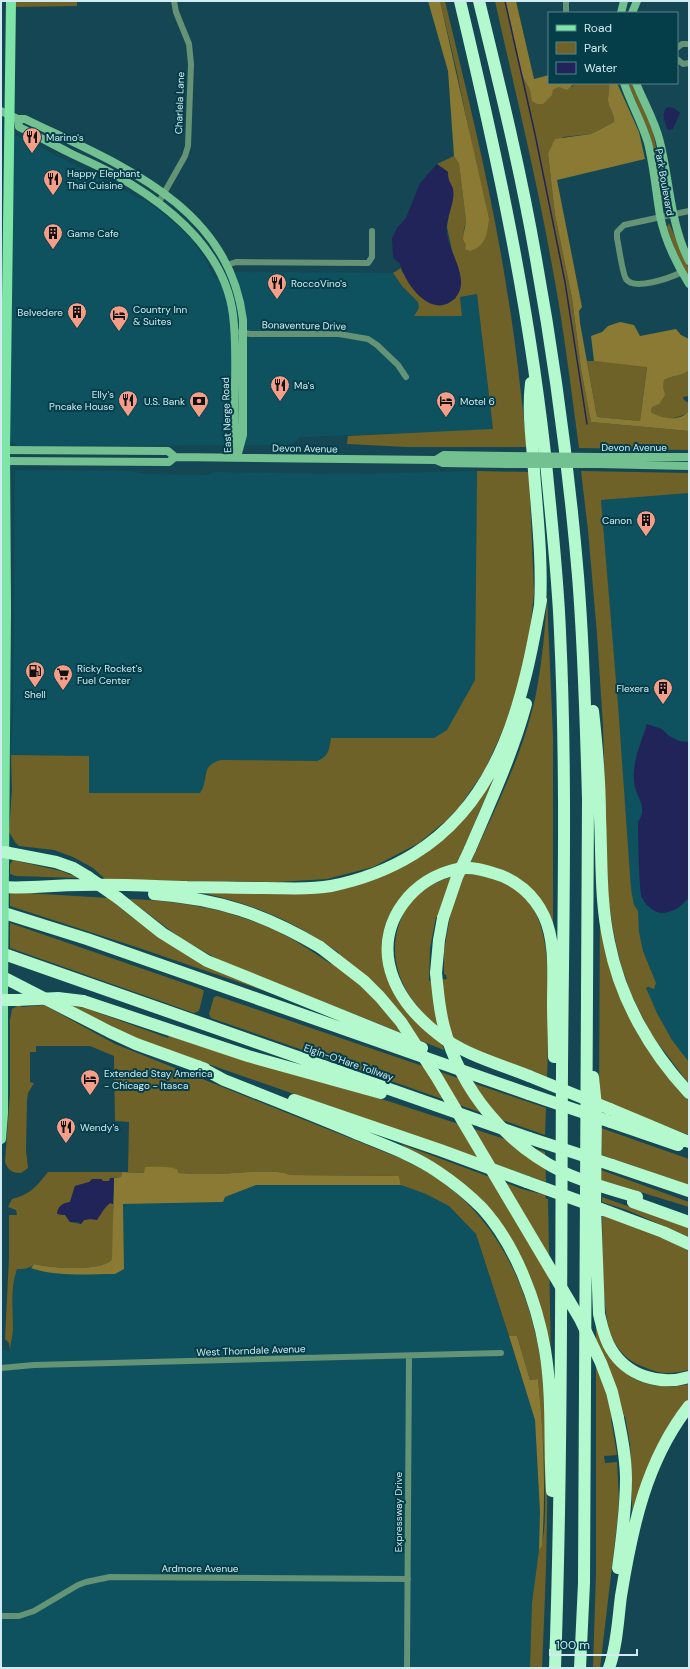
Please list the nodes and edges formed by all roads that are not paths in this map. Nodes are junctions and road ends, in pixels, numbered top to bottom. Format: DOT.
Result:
graph roads {
  1 [pos="11,1"];
  2 [pos="174,1"];
  3 [pos="460,1"];
  4 [pos="479,1"];
  5 [pos="483,1"];
  6 [pos="566,1"];
  7 [pos="624,1"];
  8 [pos="637,1"];
  9 [pos="566,12"];
  10 [pos="621,12"];
  11 [pos="632,12"];
  12 [pos="488,38"];
  13 [pos="689,44"];
  14 [pos="678,47"];
  15 [pos="678,61"];
  16 [pos="689,63"];
  17 [pos="624,84"];
  18 [pos="636,84"];
  19 [pos="9,115"];
  20 [pos="164,193"];
  21 [pos="159,202"];
  22 [pos="689,211"];
  23 [pos="673,215"];
  24 [pos="661,217"];
  25 [pos="372,231"];
  26 [pos="689,261"];
  27 [pos="227,265"];
  28 [pos="682,272"];
  29 [pos="689,284"];
  30 [pos="234,332"];
  31 [pos="243,332"];
  32 [pos="534,364"];
  33 [pos="406,377"];
  34 [pos="3,450"];
  35 [pos="175,457"];
  36 [pos="237,457"];
  37 [pos="689,457"];
  38 [pos="3,461"];
  39 [pos="598,461"];
  40 [pos="689,466"];
  41 [pos="540,600"];
  42 [pos="580,606"];
  43 [pos="6,639"];
  44 [pos="1,648"];
  45 [pos="1,653"];
  46 [pos="5,710"];
  47 [pos="3,852"];
  48 [pos="1,887"];
  49 [pos="39,888"];
  50 [pos="1,912"];
  51 [pos="1,954"];
  52 [pos="2,982"];
  53 [pos="586,997"];
  54 [pos="2,1000"];
  55 [pos="198,1066"];
  56 [pos="507,1087"];
  57 [pos="689,1093"];
  58 [pos="477,1120"];
  59 [pos="1,1139"];
  60 [pos="689,1142"];
  61 [pos="689,1149"];
  62 [pos="689,1191"];
  63 [pos="635,1200"];
  64 [pos="689,1213"];
  65 [pos="689,1222"];
  66 [pos="561,1230"];
  67 [pos="689,1244"];
  68 [pos="502,1353"];
  69 [pos="409,1356"];
  70 [pos="1,1368"];
  71 [pos="689,1377"];
  72 [pos="689,1406"];
  73 [pos="689,1414"];
  74 [pos="659,1455"];
  75 [pos="408,1579"];
  76 [pos="558,1588"];
  77 [pos="1,1616"];
  78 [pos="408,1668"];
  79 [pos="555,1668"];
  80 [pos="580,1668"];
  81 [pos="605,1668"];
  82 [pos="609,1668"];
  1 -- 19 [label="main road"];
  2 -- 20 [label="street, Charlela Lane"];
  3 -- 32 [label="highway"];
  4 -- 12 [label="highway"];
  5 -- 12 [label="highway"];
  6 -- 9 [label="street"];
  7 -- 10 [label="main road"];
  8 -- 11 [label="main road"];
  12 -- 42 [label="highway"];
  13 -- 14 [label="street"];
  15 -- 16 [label="street"];
  17 -- 24 [label="main road, Park Boulevard"];
  18 -- 23 [label="main road, Park Boulevard"];
  19 -- 20 [label="main road, East Nerge Road"];
  19 -- 21 [label="main road, East Nerge Road"];
  19 -- 34 [label="main road"];
  20 -- 21 [label="street, Charlela Lane"];
  20 -- 27 [label="main road, East Nerge Road"];
  21 -- 30 [label="main road, East Nerge Road"];
  22 -- 23 [label="street"];
  23 -- 24 [label="street"];
  23 -- 26 [label="main road, Park Boulevard"];
  24 -- 28 [label="main road, Park Boulevard"];
  24 -- 28 [label="street"];
  25 -- 27 [label="street"];
  27 -- 31 [label="main road, East Nerge Road"];
  28 -- 29 [label="main road, Park Boulevard"];
  30 -- 31 [label="street, Bonaventure Drive"];
  30 -- 36 [label="main road, East Nerge Road"];
  31 -- 33 [label="street, Bonaventure Drive"];
  31 -- 36 [label="main road, East Nerge Road"];
  32 -- 41 [label="highway"];
  32 -- 66 [label="highway"];
  34 -- 35 [label="main road, Devon Avenue"];
  34 -- 38 [label="main road"];
  35 -- 36 [label="main road, Devon Avenue"];
  35 -- 38 [label="main road, Devon Avenue"];
  36 -- 39 [label="main road, Devon Avenue, bridge"];
  37 -- 39 [label="main road, Devon Avenue"];
  38 -- 43 [label="main road"];
  39 -- 40 [label="main road, Devon Avenue"];
  41 -- 49 [label="highway"];
  41 -- 63 [label="highway, bridge"];
  42 -- 53 [label="highway"];
  42 -- 57 [label="highway"];
  43 -- 44 [label="main road"];
  43 -- 46 [label="main road"];
  45 -- 46 [label="main road"];
  46 -- 47 [label="main road"];
  47 -- 52 [label="main road, bridge"];
  47 -- 56 [label="highway, bridge"];
  48 -- 49 [label="highway"];
  49 -- 81 [label="highway, bridge"];
  50 -- 56 [label="highway"];
  51 -- 58 [label="highway, Elgin-O'Hare Tollway"];
  52 -- 54 [label="main road"];
  52 -- 55 [label="highway"];
  53 -- 71 [label="highway"];
  53 -- 80 [label="highway"];
  54 -- 58 [label="highway, bridge"];
  54 -- 59 [label="main road"];
  55 -- 67 [label="highway, bridge"];
  55 -- 76 [label="highway"];
  56 -- 61 [label="highway, bridge"];
  58 -- 62 [label="highway, Elgin-O'Hare Tollway, bridge"];
  60 -- 66 [label="highway, bridge"];
  63 -- 64 [label="highway"];
  63 -- 65 [label="highway"];
  66 -- 76 [label="highway"];
  68 -- 69 [label="street, West Thorndale Avenue"];
  69 -- 70 [label="street, West Thorndale Avenue"];
  69 -- 75 [label="street, Expressway Drive"];
  72 -- 74 [label="highway"];
  73 -- 74 [label="highway"];
  74 -- 82 [label="highway"];
  75 -- 77 [label="street, Ardmore Avenue"];
  75 -- 78 [label="street, Expressway Drive"];
  76 -- 79 [label="highway"];
}
